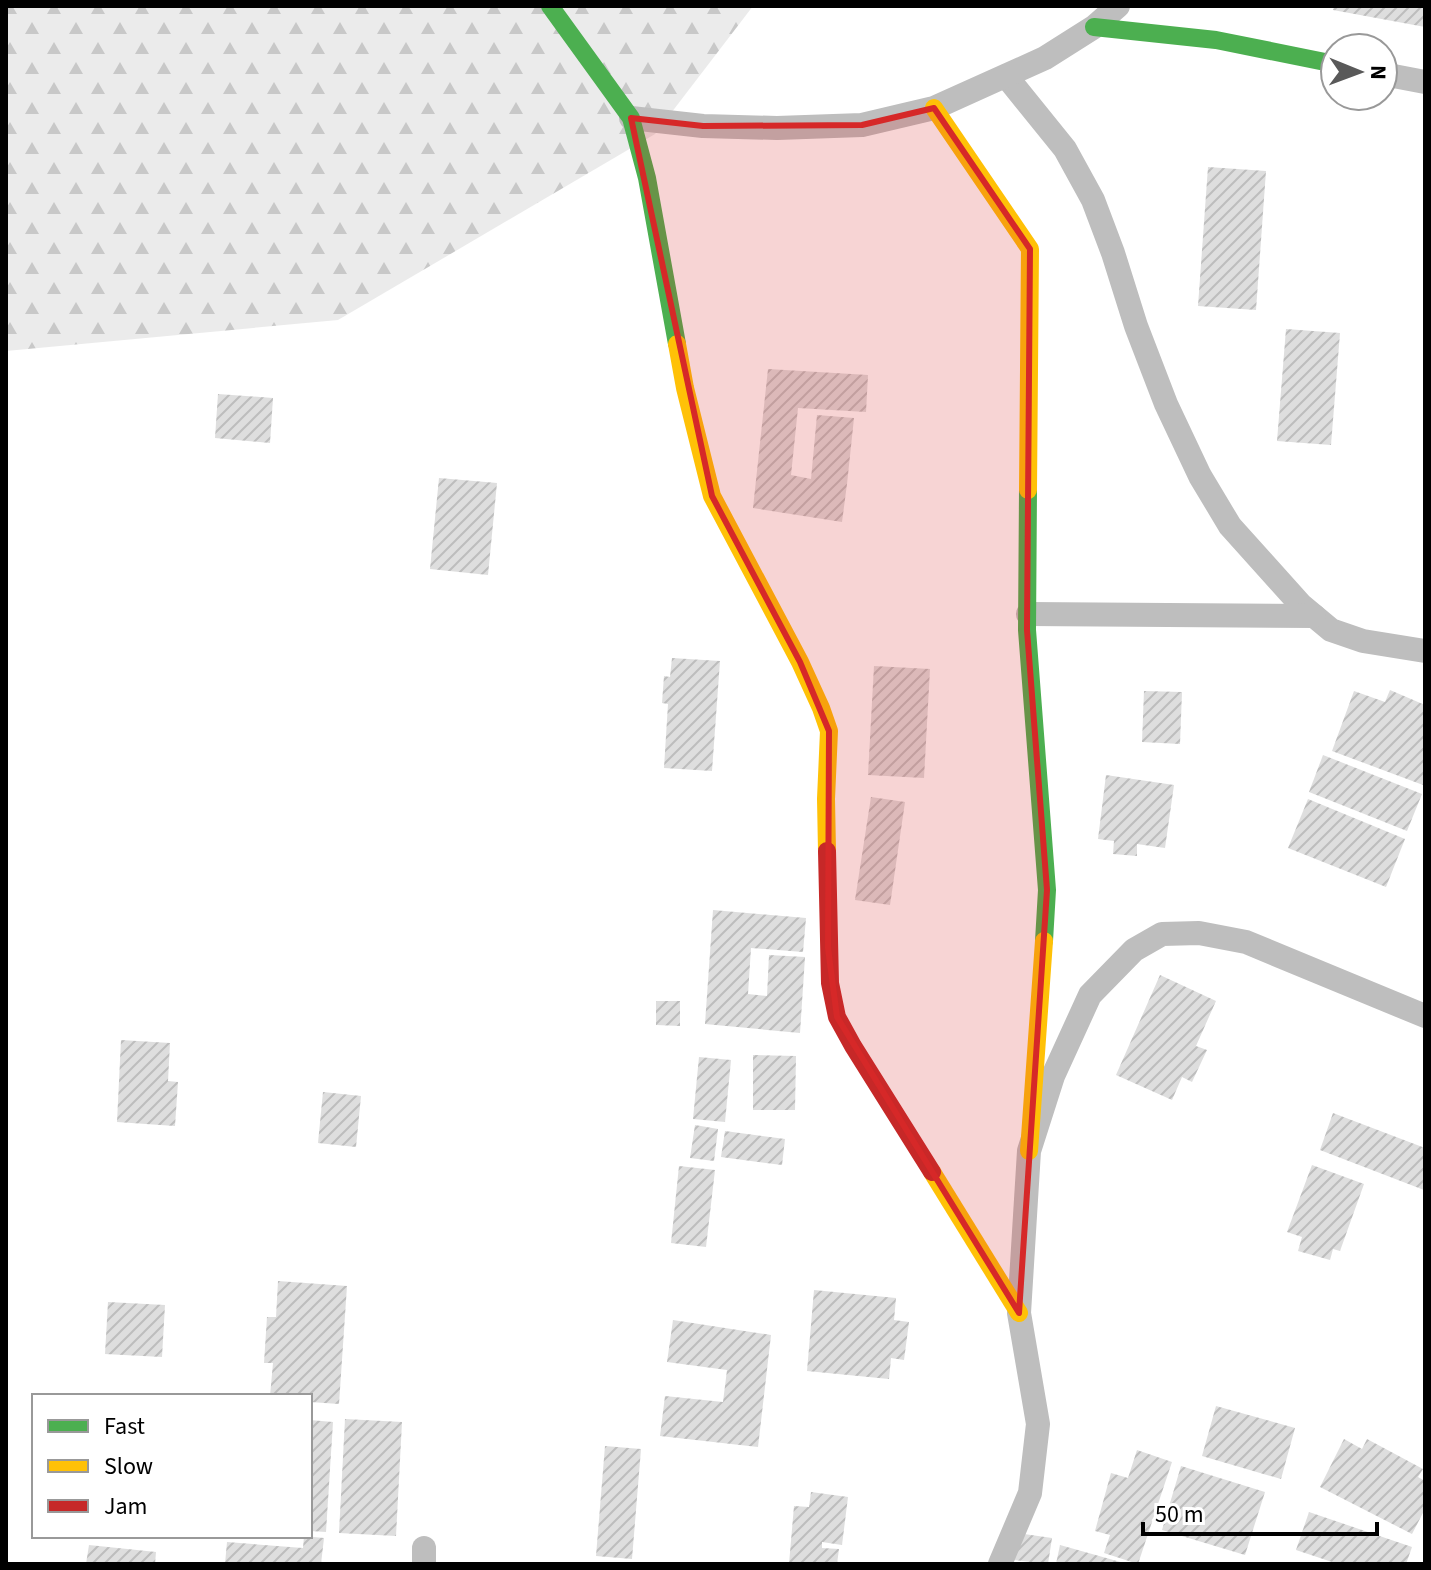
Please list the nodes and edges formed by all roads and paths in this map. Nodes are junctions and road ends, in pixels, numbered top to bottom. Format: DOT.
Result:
graph roads {
  1 [pos="550,6"];
  2 [pos="1118,6"];
  3 [pos="1094,27"];
  4 [pos="1319,61"];
  5 [pos="1006,76"];
  6 [pos="1399,77"];
  7 [pos="1425,82"];
  8 [pos="934,108"];
  9 [pos="631,118"];
  10 [pos="1028,614"];
  11 [pos="1314,616"];
  12 [pos="1425,651"];
  13 [pos="1425,1016"];
  14 [pos="1029,1151"];
  15 [pos="1019,1313"];
  16 [pos="1000,1564"];
  1 -- 9 [label="street"];
  2 -- 3 [label="street"];
  3 -- 4 [label="street"];
  3 -- 5 [label="street"];
  5 -- 8 [label="street"];
  5 -- 11 [label="street"];
  6 -- 7 [label="street"];
  8 -- 9 [label="street"];
  8 -- 10 [label="street"];
  9 -- 15 [label="street"];
  10 -- 11 [label="street"];
  10 -- 14 [label="street"];
  11 -- 12 [label="street"];
  13 -- 14 [label="street"];
  14 -- 15 [label="street"];
  15 -- 16 [label="street"];
}
